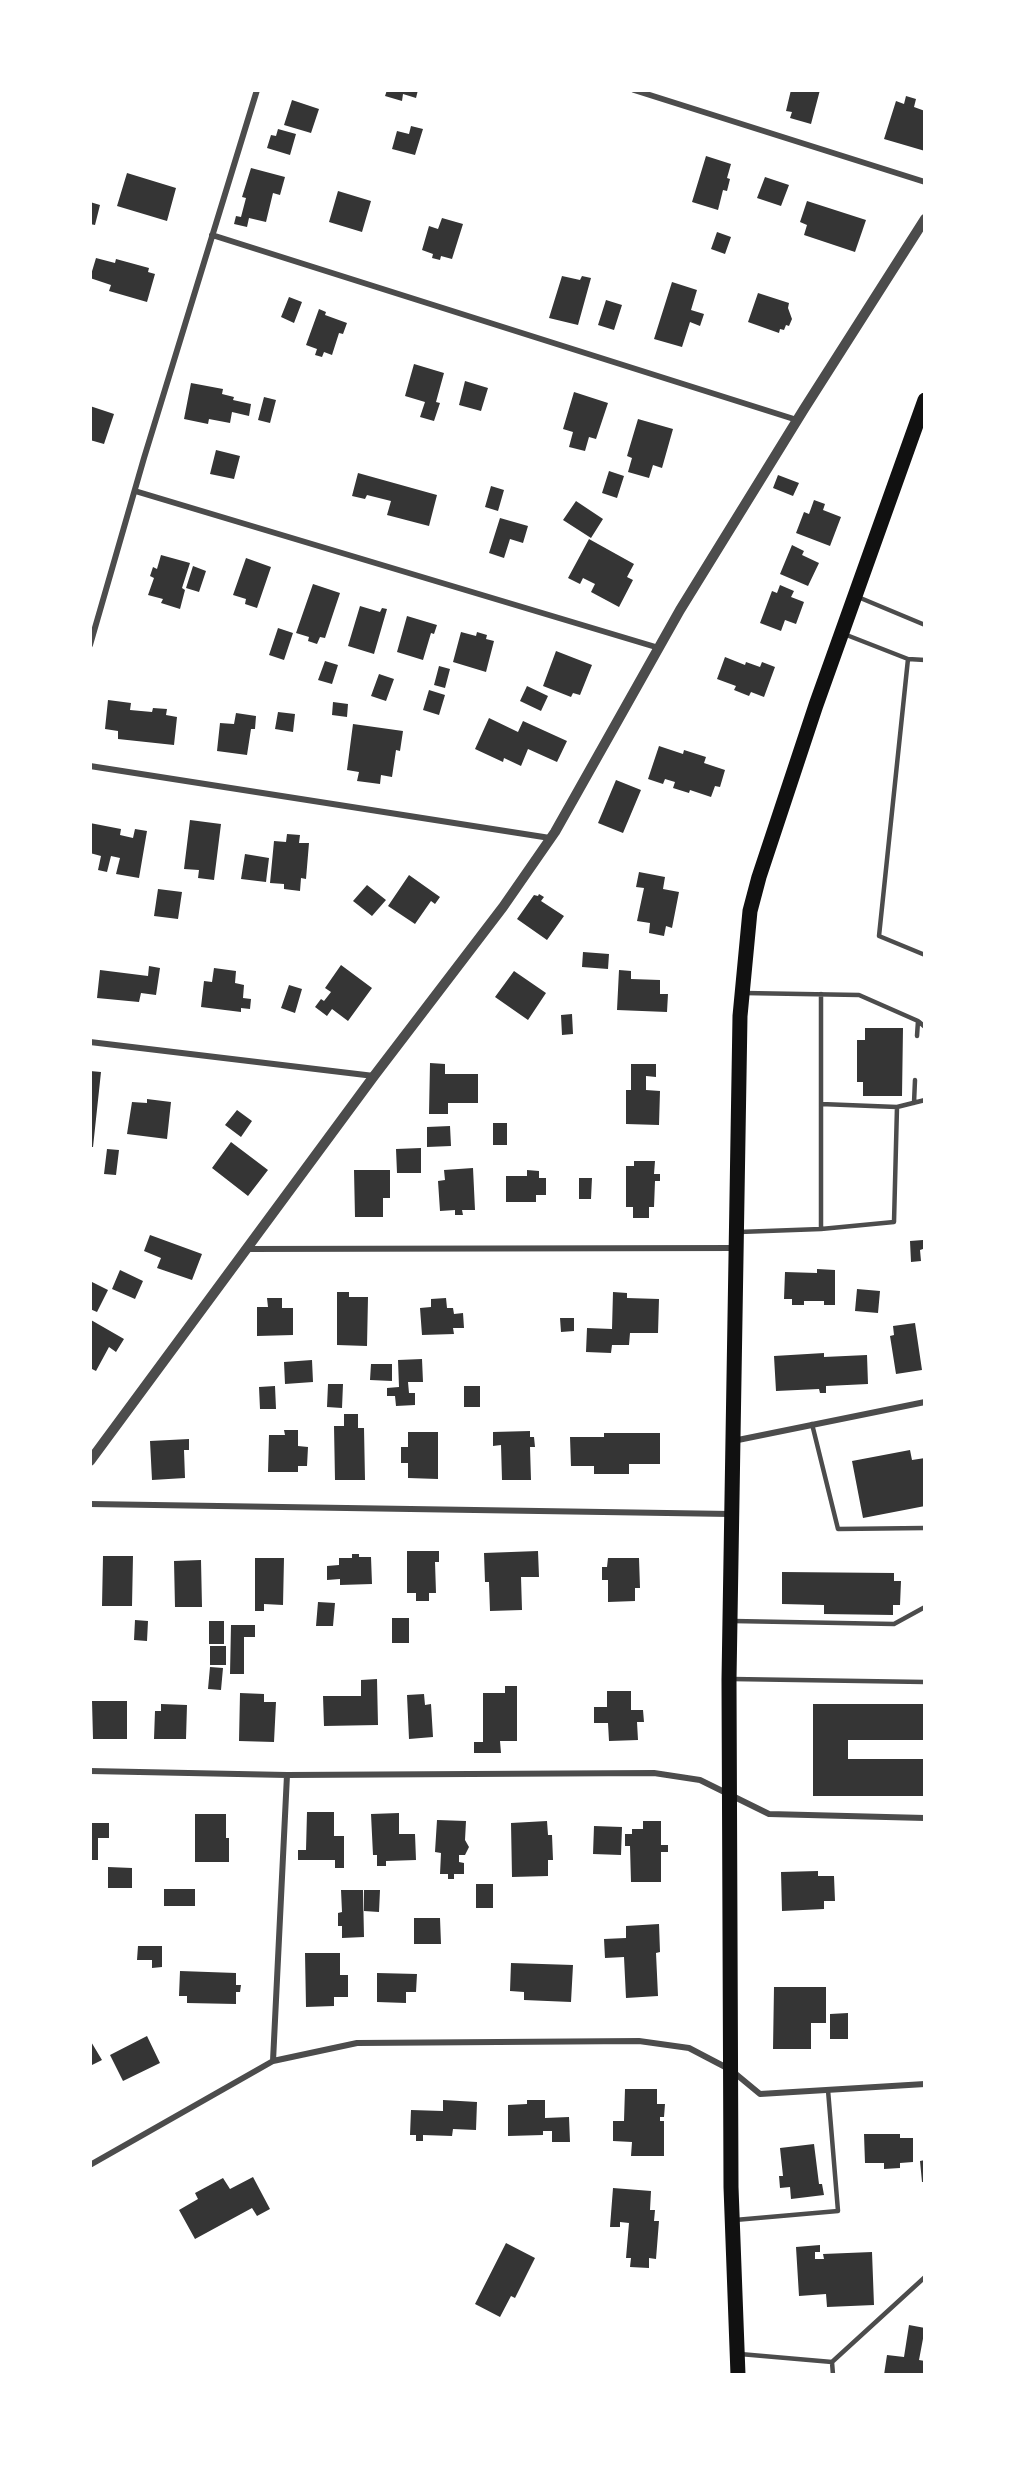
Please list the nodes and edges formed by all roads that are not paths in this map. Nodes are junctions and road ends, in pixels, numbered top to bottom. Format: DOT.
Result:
graph roads {
  1 [pos="257,90"];
  2 [pos="634,90"];
  3 [pos="925,182"];
  4 [pos="925,219"];
  5 [pos="212,235"];
  6 [pos="925,400"];
  7 [pos="797,420"];
  8 [pos="135,491"];
  9 [pos="855,596"];
  10 [pos="925,625"];
  11 [pos="842,633"];
  12 [pos="90,645"];
  13 [pos="659,648"];
  14 [pos="908,658"];
  15 [pos="925,660"];
  16 [pos="90,766"];
  17 [pos="550,838"];
  18 [pos="925,955"];
  19 [pos="742,993"];
  20 [pos="821,994"];
  21 [pos="918,1021"];
  22 [pos="925,1027"];
  23 [pos="917,1036"];
  24 [pos="90,1042"];
  25 [pos="374,1076"];
  26 [pos="915,1080"];
  27 [pos="925,1100"];
  28 [pos="914,1103"];
  29 [pos="821,1104"];
  30 [pos="897,1107"];
  31 [pos="821,1229"];
  32 [pos="736,1232"];
  33 [pos="735,1248"];
  34 [pos="247,1249"];
  35 [pos="925,1402"];
  36 [pos="812,1424"];
  37 [pos="732,1441"];
  38 [pos="90,1461"];
  39 [pos="90,1504"];
  40 [pos="732,1514"];
  41 [pos="925,1528"];
  42 [pos="925,1607"];
  43 [pos="730,1621"];
  44 [pos="729,1679"];
  45 [pos="925,1682"];
  46 [pos="90,1771"];
  47 [pos="287,1775"];
  48 [pos="731,1796"];
  49 [pos="925,1818"];
  50 [pos="273,2061"];
  51 [pos="731,2070"];
  52 [pos="925,2084"];
  53 [pos="828,2090"];
  54 [pos="90,2165"];
  55 [pos="732,2220"];
  56 [pos="925,2277"];
  57 [pos="737,2354"];
  58 [pos="832,2362"];
  59 [pos="738,2375"];
  60 [pos="833,2375"];
  1 -- 5 [label="street"];
  2 -- 3 [label="street"];
  4 -- 7 [label="street"];
  5 -- 7 [label="street"];
  5 -- 8 [label="street"];
  6 -- 9 [label="main road"];
  7 -- 13 [label="street"];
  8 -- 12 [label="street"];
  8 -- 13 [label="street"];
  9 -- 10 [label="lane"];
  9 -- 11 [label="main road"];
  11 -- 14 [label="lane"];
  11 -- 19 [label="main road"];
  13 -- 17 [label="street"];
  14 -- 15 [label="lane"];
  14 -- 18 [label="lane"];
  16 -- 17 [label="street"];
  17 -- 25 [label="street"];
  19 -- 20 [label="lane"];
  19 -- 32 [label="main road"];
  20 -- 21 [label="lane"];
  20 -- 29 [label="lane"];
  21 -- 22 [label="lane"];
  21 -- 23 [label="lane"];
  24 -- 25 [label="street"];
  25 -- 34 [label="street"];
  26 -- 28 [label="lane"];
  27 -- 28 [label="lane"];
  28 -- 30 [label="lane"];
  29 -- 30 [label="lane"];
  29 -- 31 [label="lane"];
  30 -- 31 [label="lane"];
  31 -- 32 [label="lane"];
  32 -- 33 [label="main road"];
  33 -- 34 [label="street"];
  33 -- 37 [label="main road"];
  34 -- 38 [label="street"];
  35 -- 36 [label="street"];
  36 -- 37 [label="street"];
  36 -- 41 [label="lane"];
  37 -- 40 [label="main road"];
  39 -- 40 [label="street"];
  40 -- 43 [label="main road"];
  42 -- 43 [label="lane"];
  43 -- 44 [label="main road"];
  44 -- 45 [label="lane"];
  44 -- 48 [label="main road"];
  46 -- 47 [label="street"];
  47 -- 48 [label="street"];
  47 -- 50 [label="street"];
  48 -- 49 [label="street"];
  48 -- 51 [label="main road"];
  50 -- 51 [label="street"];
  50 -- 54 [label="street"];
  51 -- 53 [label="street"];
  51 -- 55 [label="main road"];
  52 -- 53 [label="street"];
  53 -- 55 [label="lane"];
  55 -- 57 [label="main road"];
  56 -- 58 [label="lane"];
  57 -- 58 [label="lane"];
  57 -- 59 [label="main road"];
  58 -- 60 [label="lane"];
}
